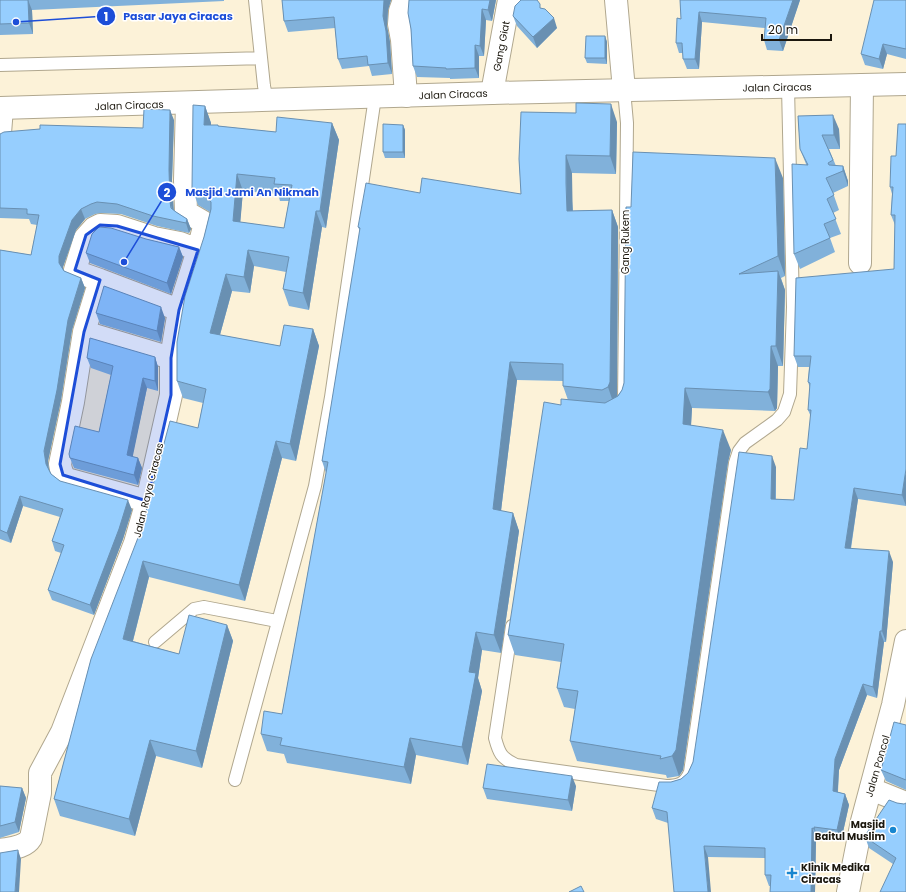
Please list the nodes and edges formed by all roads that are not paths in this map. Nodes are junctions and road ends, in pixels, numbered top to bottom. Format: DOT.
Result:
graph roads {
  1 [pos="255,0"];
  2 [pos="404,0"];
  3 [pos="509,0"];
  4 [pos="616,0"];
  5 [pos="261,58"];
  6 [pos="0,65"];
  7 [pos="906,84"];
  8 [pos="862,85"];
  9 [pos="788,87"];
  10 [pos="624,90"];
  11 [pos="492,93"];
  12 [pos="406,96"];
  13 [pos="375,97"];
  14 [pos="267,101"];
  15 [pos="187,103"];
  16 [pos="1,108"];
  17 [pos="0,132"];
  18 [pos="198,250"];
  19 [pos="860,263"];
  20 [pos="100,280"];
  21 [pos="179,310"];
  22 [pos="84,332"];
  23 [pos="171,358"];
  24 [pos="618,413"];
  25 [pos="147,501"];
  26 [pos="514,614"];
  27 [pos="277,621"];
  28 [pos="906,641"];
  29 [pos="155,642"];
  30 [pos="235,780"];
  31 [pos="870,789"];
  32 [pos="906,803"];
  33 [pos="0,850"];
  34 [pos="848,892"];
  1 -- 5 [label="lane"];
  2 -- 12 [label="street"];
  3 -- 11 [label="street, Gang Giat"];
  4 -- 10 [label="street, Gang Rukem"];
  5 -- 6 [label="lane"];
  5 -- 14 [label="lane"];
  7 -- 8 [label="street, Jalan Ciracas"];
  8 -- 9 [label="street, Jalan Ciracas"];
  8 -- 19 [label="street"];
  9 -- 10 [label="street, Jalan Ciracas"];
  9 -- 26 [label="lane"];
  10 -- 11 [label="street, Jalan Ciracas"];
  10 -- 24 [label="lane, Gang Rukem"];
  11 -- 12 [label="street, Jalan Ciracas"];
  12 -- 13 [label="street, Jalan Ciracas"];
  13 -- 14 [label="street, Jalan Ciracas"];
  13 -- 27 [label="lane"];
  14 -- 15 [label="street, Jalan Ciracas"];
  15 -- 16 [label="street, Jalan Ciracas"];
  15 -- 18 [label="street, Jalan Raya Ciracas"];
  16 -- 17 [label="street"];
  18 -- 20 [label="street"];
  18 -- 21 [label="street, Jalan Raya Ciracas"];
  20 -- 21 [label="street"];
  20 -- 22 [label="street"];
  21 -- 23 [label="street, Jalan Raya Ciracas"];
  22 -- 23 [label="street"];
  22 -- 25 [label="street"];
  23 -- 25 [label="street, Jalan Raya Ciracas"];
  25 -- 33 [label="street, Jalan Raya Ciracas"];
  27 -- 29 [label="lane"];
  27 -- 30 [label="lane"];
  28 -- 31 [label="street, Jalan Poncol"];
  31 -- 32 [label="street"];
  31 -- 34 [label="street, Jalan Poncol"];
}
